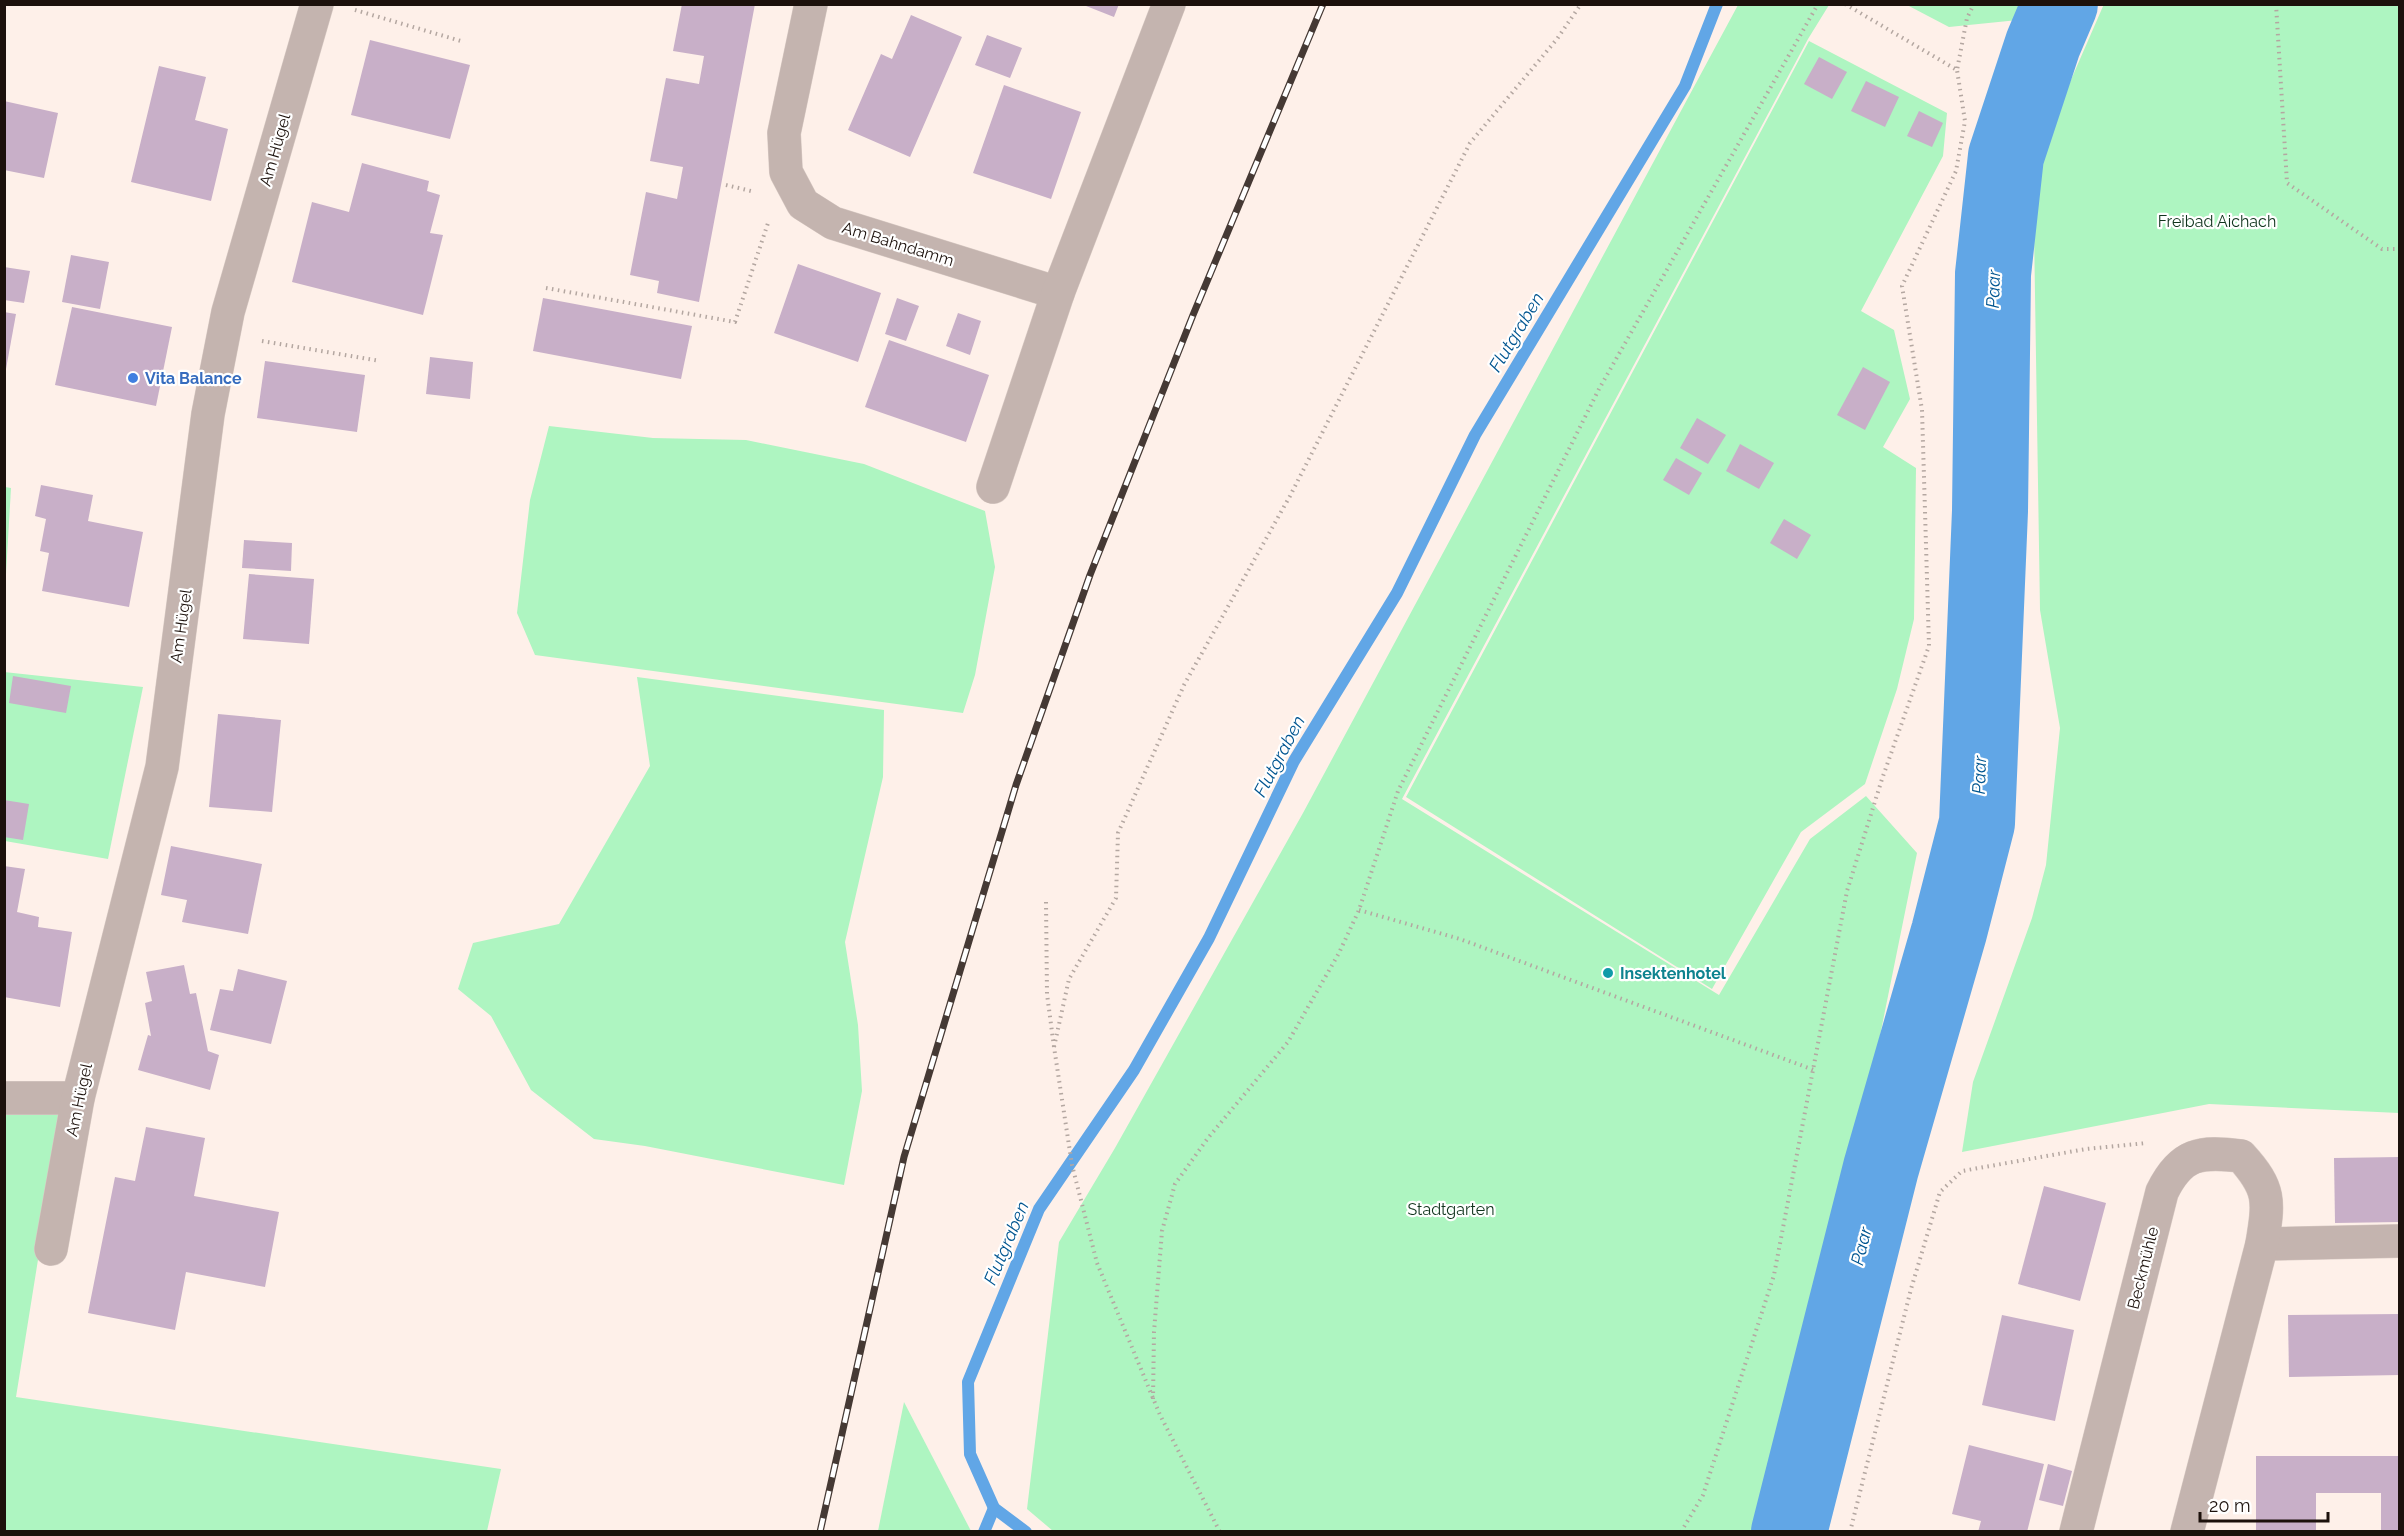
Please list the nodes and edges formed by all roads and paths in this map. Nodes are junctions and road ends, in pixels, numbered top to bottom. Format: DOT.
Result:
graph roads {
  1 [pos="811,4"];
  2 [pos="1169,4"];
  3 [pos="1581,4"];
  4 [pos="1818,4"];
  5 [pos="1845,4"];
  6 [pos="1974,4"];
  7 [pos="2276,4"];
  8 [pos="332,6"];
  9 [pos="461,41"];
  10 [pos="1957,70"];
  11 [pos="786,172"];
  12 [pos="2400,249"];
  13 [pos="546,288"];
  14 [pos="1058,293"];
  15 [pos="224,334"];
  16 [pos="380,361"];
  17 [pos="993,487"];
  18 [pos="1046,902"];
  19 [pos="1359,910"];
  20 [pos="1054,1047"];
  21 [pos="1814,1070"];
  22 [pos="4,1098"];
  23 [pos="78,1098"];
  24 [pos="2188,1160"];
  25 [pos="2400,1241"];
  26 [pos="2262,1244"];
  27 [pos="51,1249"];
  28 [pos="1153,1400"];
  29 [pos="1220,1532"];
  30 [pos="1681,1532"];
  31 [pos="1850,1532"];
  32 [pos="2076,1532"];
  33 [pos="2187,1532"];
  1 -- 11 [label="street, Am Bahndamm"];
  2 -- 14 [label="street"];
  3 -- 20 [label="path"];
  4 -- 19 [label="path"];
  5 -- 10 [label="path"];
  6 -- 10 [label="path"];
  7 -- 12 [label="path"];
  8 -- 9 [label="path"];
  8 -- 15 [label="street, Am Hügel"];
  10 -- 21 [label="path"];
  11 -- 13 [label="path"];
  11 -- 14 [label="street, Am Bahndamm"];
  14 -- 17 [label="street"];
  15 -- 16 [label="path"];
  15 -- 23 [label="street, Am Hügel"];
  18 -- 20 [label="path"];
  19 -- 21 [label="path"];
  19 -- 28 [label="path"];
  20 -- 28 [label="path"];
  21 -- 30 [label="path"];
  22 -- 23 [label="street"];
  23 -- 27 [label="street, Am Hügel"];
  24 -- 26 [label="street"];
  24 -- 31 [label="path"];
  24 -- 32 [label="street, Beckmühle"];
  25 -- 26 [label="street"];
  26 -- 33 [label="street"];
  28 -- 29 [label="path"];
}
